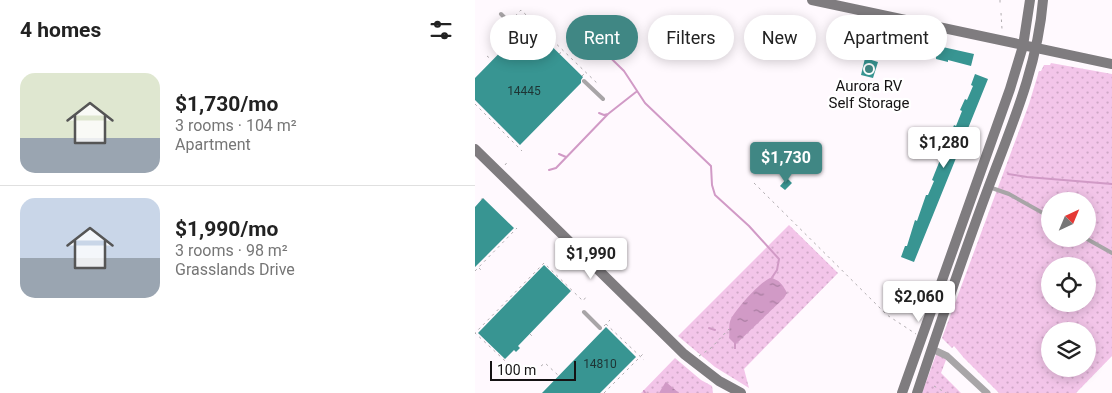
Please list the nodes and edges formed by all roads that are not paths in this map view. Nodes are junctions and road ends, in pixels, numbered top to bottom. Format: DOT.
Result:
graph roads {
  1 [pos="812,0"];
  2 [pos="1030,0"];
  3 [pos="1043,0"];
  4 [pos="1023,46"];
  5 [pos="1035,48"];
  6 [pos="1112,64"];
  7 [pos="584,81"];
  8 [pos="603,99"];
  9 [pos="475,149"];
  10 [pos="989,187"];
  11 [pos="1041,213"];
  12 [pos="1096,244"];
  13 [pos="1112,253"];
  14 [pos="939,291"];
  15 [pos="584,312"];
  16 [pos="600,328"];
  17 [pos="932,349"];
  18 [pos="725,390"];
  19 [pos="741,393"];
  20 [pos="902,393"];
  21 [pos="917,393"];
  22 [pos="987,393"];
  1 -- 4 [label="main road"];
  2 -- 4 [label="main road"];
  3 -- 5 [label="main road"];
  4 -- 5 [label="main road"];
  4 -- 14 [label="main road"];
  5 -- 6 [label="main road"];
  5 -- 10 [label="main road"];
  7 -- 8 [label="lane"];
  9 -- 18 [label="main road"];
  10 -- 11 [label="lane"];
  10 -- 17 [label="main road"];
  12 -- 13 [label="lane"];
  14 -- 17 [label="main road"];
  14 -- 20 [label="main road"];
  15 -- 16 [label="lane"];
  17 -- 21 [label="main road"];
  17 -- 22 [label="street"];
  18 -- 19 [label="main road"];
}
